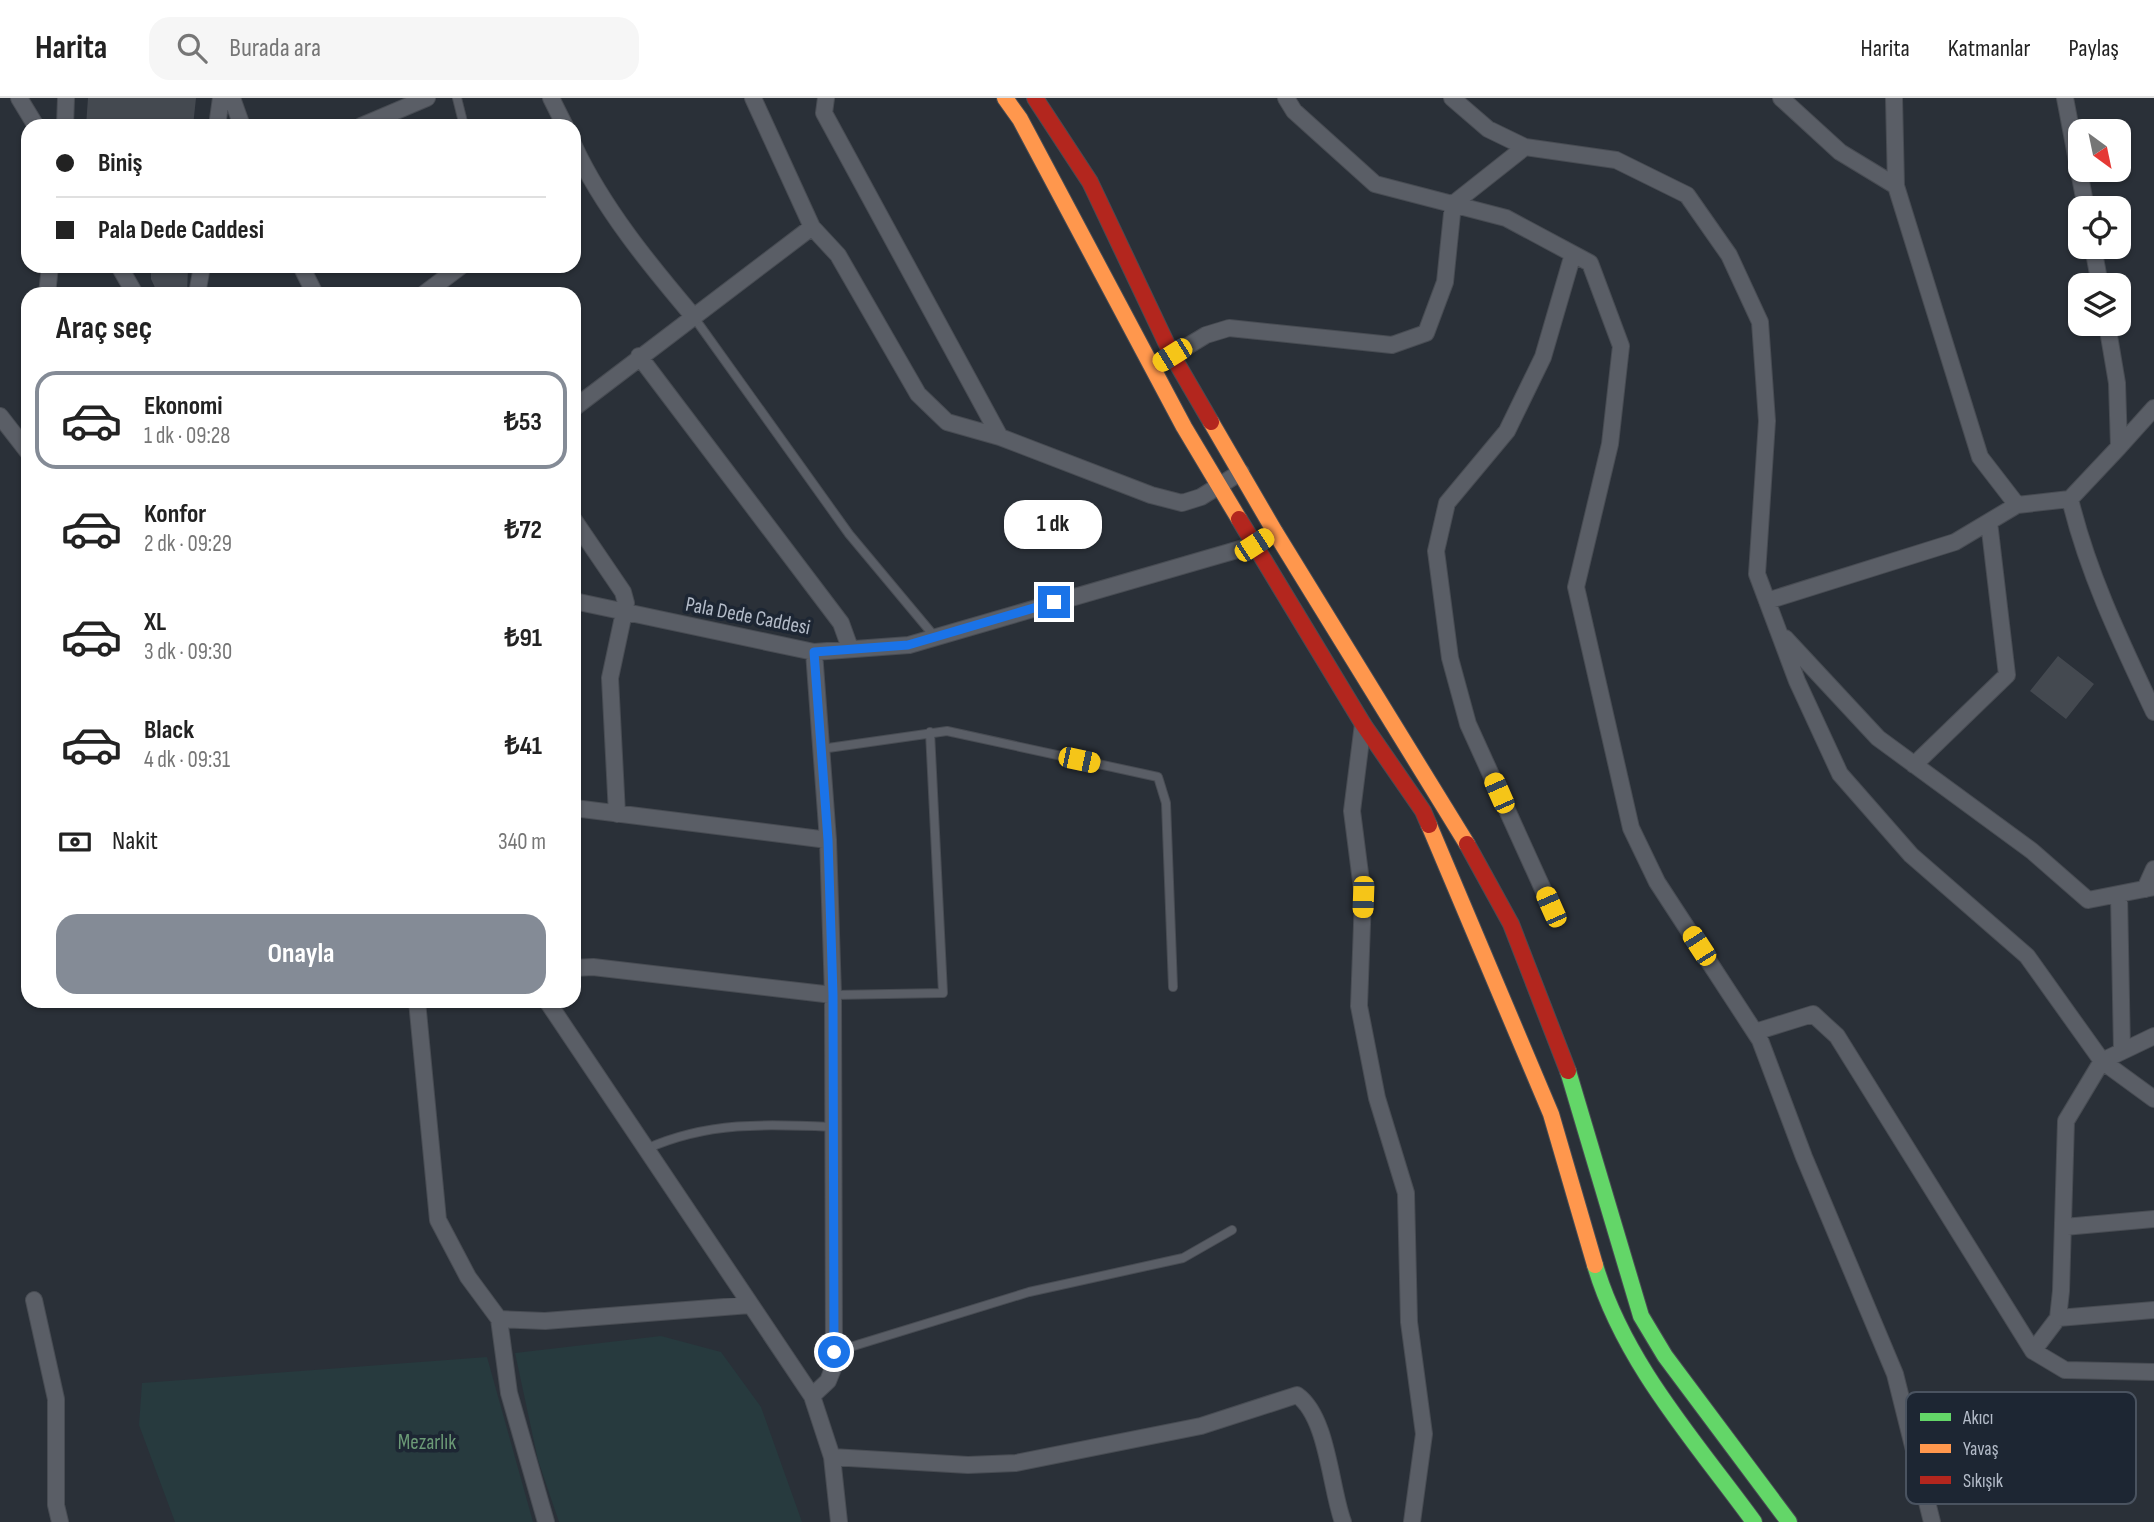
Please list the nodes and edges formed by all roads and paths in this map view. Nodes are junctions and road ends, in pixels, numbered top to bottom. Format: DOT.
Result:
graph roads {
  1 [pos="19,98"];
  2 [pos="66,98"];
  3 [pos="221,98"];
  4 [pos="232,98"];
  5 [pos="427,98"];
  6 [pos="457,98"];
  7 [pos="551,98"];
  8 [pos="753,98"];
  9 [pos="826,98"];
  10 [pos="1005,98"];
  11 [pos="1035,98"];
  12 [pos="1286,98"];
  13 [pos="1452,98"];
  14 [pos="1782,98"];
  15 [pos="1894,98"];
  16 [pos="2065,98"];
  17 [pos="32,119"];
  18 [pos="65,119"];
  19 [pos="218,119"];
  20 [pos="240,119"];
  21 [pos="377,119"];
  22 [pos="462,119"];
  23 [pos="562,119"];
  24 [pos="1525,147"];
  25 [pos="581,174"];
  26 [pos="1896,186"];
  27 [pos="2084,196"];
  28 [pos="1453,204"];
  29 [pos="812,227"];
  30 [pos="1573,254"];
  31 [pos="452,273"];
  32 [pos="433,287"];
  33 [pos="693,316"];
  34 [pos="2108,336"];
  35 [pos="1172,355"];
  36 [pos="639,356"];
  37 [pos="1151,369"];
  38 [pos="581,402"];
  39 [pos="2154,408"];
  40 [pos="0,416"];
  41 [pos="1000,437"];
  42 [pos="21,442"];
  43 [pos="2119,447"];
  44 [pos="1241,472"];
  45 [pos="1219,485"];
  46 [pos="2070,499"];
  47 [pos="2017,505"];
  48 [pos="1989,522"];
  49 [pos="581,530"];
  50 [pos="1275,532"];
  51 [pos="1254,545"];
  52 [pos="1767,601"];
  53 [pos="581,602"];
  54 [pos="625,613"];
  55 [pos="1778,631"];
  56 [pos="935,637"];
  57 [pos="850,648"];
  58 [pos="814,652"];
  59 [pos="2154,712"];
  60 [pos="1363,724"];
  61 [pos="930,732"];
  62 [pos="821,749"];
  63 [pos="1914,765"];
  64 [pos="581,809"];
  65 [pos="617,814"];
  66 [pos="828,840"];
  67 [pos="2154,869"];
  68 [pos="2149,888"];
  69 [pos="2119,894"];
  70 [pos="1551,907"];
  71 [pos="581,968"];
  72 [pos="1172,987"];
  73 [pos="833,995"];
  74 [pos="419,1008"];
  75 [pos="552,1008"];
  76 [pos="1755,1032"];
  77 [pos="2154,1036"];
  78 [pos="2122,1051"];
  79 [pos="2102,1061"];
  80 [pos="2154,1099"];
  81 [pos="834,1127"];
  82 [pos="646,1149"];
  83 [pos="2154,1219"];
  84 [pos="2064,1227"];
  85 [pos="1232,1230"];
  86 [pos="34,1300"];
  87 [pos="750,1305"];
  88 [pos="2154,1310"];
  89 [pos="2057,1318"];
  90 [pos="499,1319"];
  91 [pos="2033,1351"];
  92 [pos="834,1352"];
  93 [pos="2154,1372"];
  94 [pos="812,1396"];
  95 [pos="1906,1418"];
  96 [pos="832,1457"];
  97 [pos="1928,1504"];
  98 [pos="1743,1507"];
  99 [pos="60,1522"];
  100 [pos="546,1522"];
  101 [pos="839,1522"];
  102 [pos="1343,1522"];
  103 [pos="1412,1522"];
  104 [pos="1734,1522"];
  105 [pos="1754,1522"];
  106 [pos="1788,1522"];
  107 [pos="1932,1522"];
  1 -- 17 [label="street"];
  2 -- 18 [label="street"];
  3 -- 19 [label="street"];
  4 -- 20 [label="street"];
  5 -- 21 [label="street"];
  6 -- 22 [label="lane"];
  7 -- 23 [label="street"];
  8 -- 29 [label="street"];
  9 -- 41 [label="street"];
  10 -- 37 [label="street"];
  11 -- 35 [label="street"];
  12 -- 28 [label="street"];
  13 -- 24 [label="street"];
  14 -- 26 [label="street"];
  15 -- 26 [label="street"];
  16 -- 27 [label="street"];
  24 -- 28 [label="street"];
  24 -- 52 [label="street"];
  25 -- 33 [label="street"];
  26 -- 47 [label="street"];
  28 -- 30 [label="street"];
  28 -- 35 [label="street"];
  29 -- 33 [label="street"];
  29 -- 41 [label="street"];
  30 -- 70 [label="street"];
  30 -- 76 [label="street"];
  31 -- 32 [label="street"];
  33 -- 36 [label="street"];
  33 -- 56 [label="lane"];
  34 -- 43 [label="street"];
  35 -- 37 [label="street"];
  35 -- 44 [label="street"];
  36 -- 38 [label="street"];
  36 -- 57 [label="street"];
  37 -- 45 [label="street"];
  39 -- 43 [label="street"];
  40 -- 42 [label="street"];
  41 -- 45 [label="street"];
  43 -- 46 [label="street"];
  44 -- 45 [label="street"];
  44 -- 50 [label="street"];
  45 -- 51 [label="street"];
  46 -- 47 [label="street"];
  46 -- 59 [label="street"];
  47 -- 48 [label="street"];
  48 -- 52 [label="street"];
  48 -- 63 [label="street"];
  49 -- 54 [label="street"];
  50 -- 51 [label="street, Pala Dede Caddesi"];
  50 -- 106 [label="street"];
  51 -- 56 [label="street, Pala Dede Caddesi"];
  51 -- 60 [label="street"];
  52 -- 55 [label="street"];
  53 -- 54 [label="street, Pala Dede Caddesi"];
  54 -- 58 [label="street, Pala Dede Caddesi"];
  54 -- 65 [label="street"];
  55 -- 63 [label="street"];
  55 -- 79 [label="street"];
  56 -- 57 [label="street, Pala Dede Caddesi"];
  57 -- 58 [label="street, Pala Dede Caddesi"];
  58 -- 62 [label="street"];
  60 -- 98 [label="street"];
  60 -- 103 [label="street"];
  61 -- 62 [label="lane"];
  61 -- 72 [label="lane"];
  61 -- 73 [label="lane"];
  62 -- 66 [label="street"];
  63 -- 69 [label="street"];
  64 -- 65 [label="street"];
  65 -- 66 [label="street"];
  66 -- 73 [label="street"];
  67 -- 68 [label="street"];
  68 -- 69 [label="street"];
  69 -- 78 [label="street"];
  71 -- 73 [label="street"];
  73 -- 81 [label="street"];
  74 -- 90 [label="street"];
  75 -- 82 [label="street"];
  76 -- 91 [label="street"];
  76 -- 95 [label="street"];
  77 -- 78 [label="street"];
  78 -- 79 [label="street"];
  79 -- 80 [label="street"];
  79 -- 84 [label="street"];
  81 -- 82 [label="lane"];
  81 -- 92 [label="street"];
  82 -- 87 [label="street"];
  83 -- 84 [label="street"];
  84 -- 89 [label="street"];
  85 -- 92 [label="lane"];
  86 -- 99 [label="street"];
  87 -- 90 [label="street"];
  87 -- 94 [label="street"];
  88 -- 89 [label="street"];
  89 -- 91 [label="street"];
  90 -- 100 [label="street"];
  91 -- 93 [label="street"];
  92 -- 94 [label="street"];
  94 -- 96 [label="street"];
  96 -- 101 [label="street"];
  96 -- 102 [label="street"];
  97 -- 107 [label="street"];
  98 -- 104 [label="street"];
  98 -- 105 [label="street"];
}
